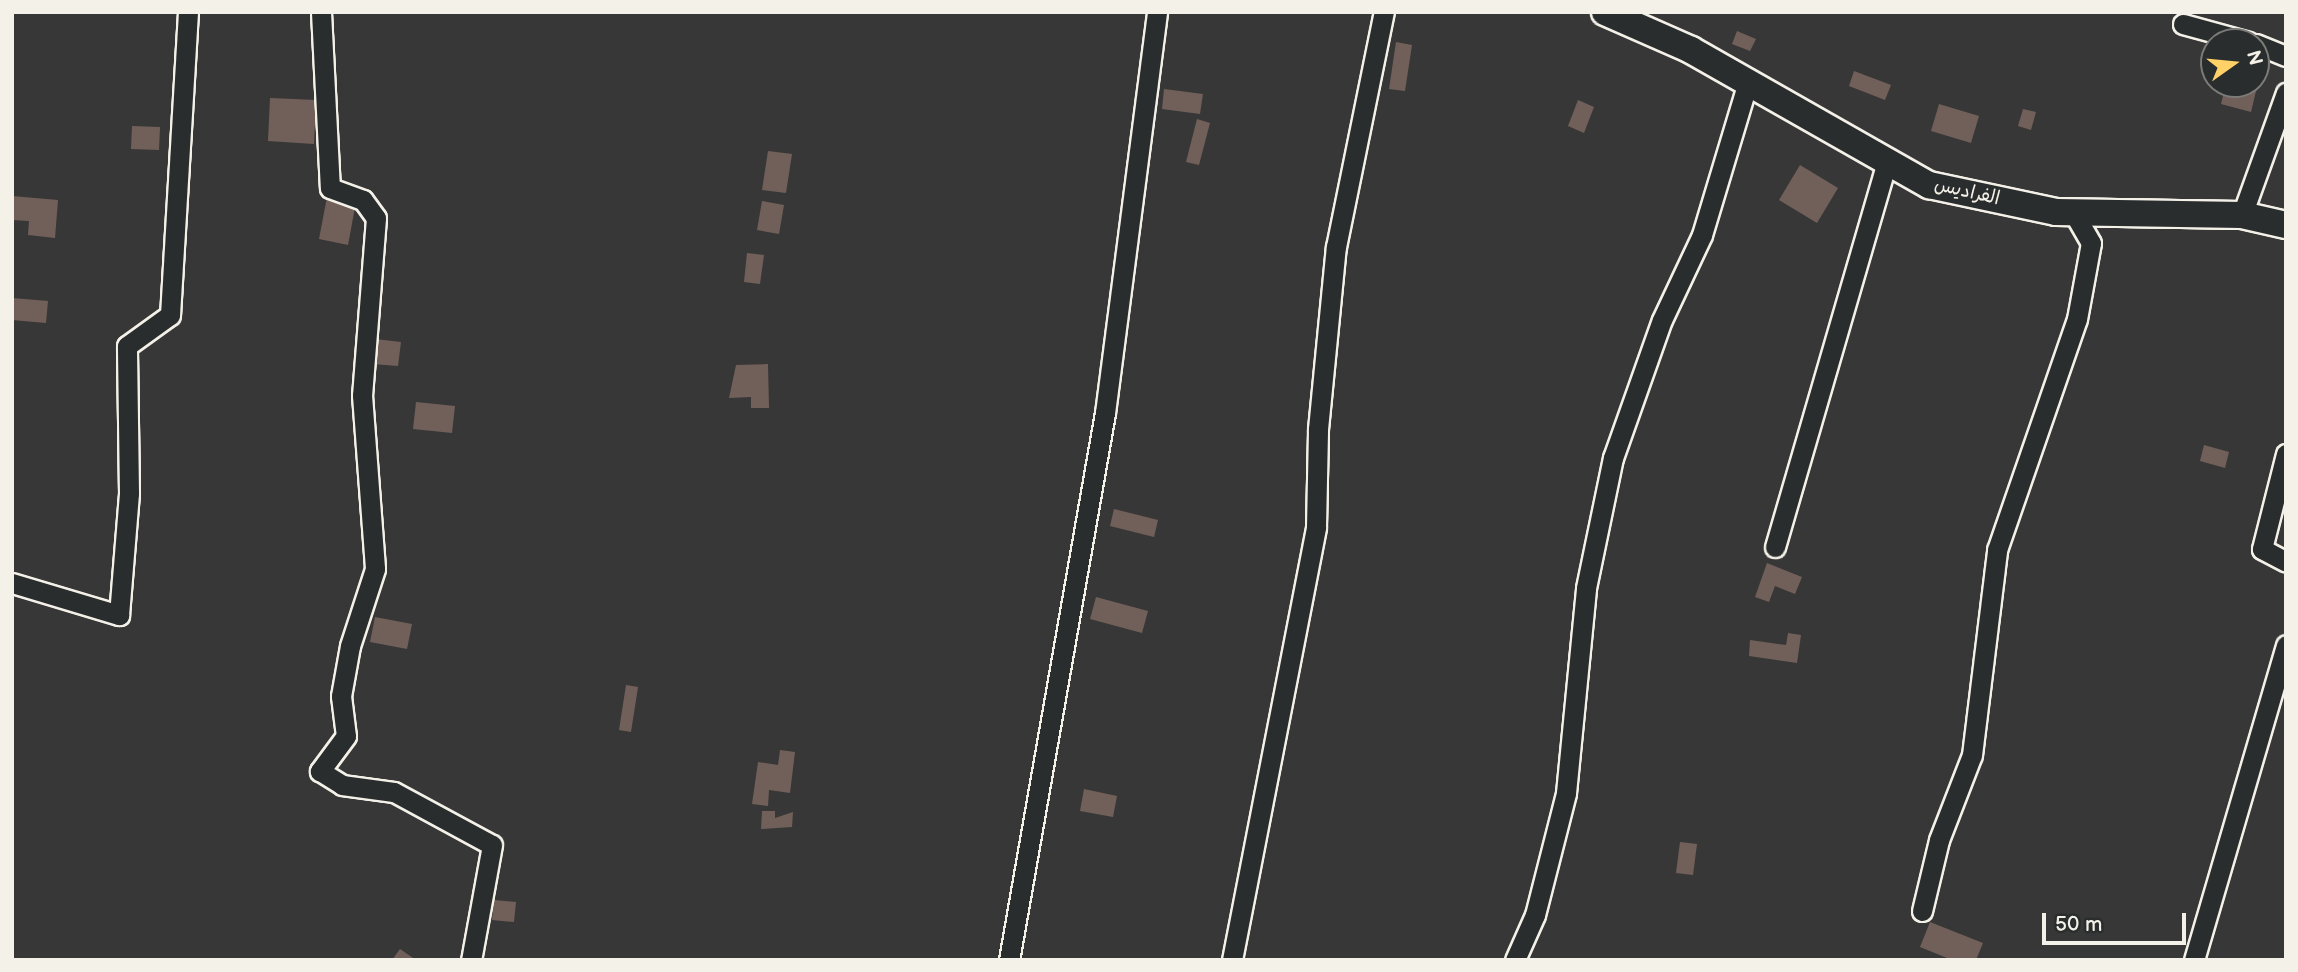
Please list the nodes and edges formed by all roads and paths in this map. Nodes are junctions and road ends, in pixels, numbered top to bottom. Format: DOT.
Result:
graph roads {
  1 [pos="188,12"];
  2 [pos="321,12"];
  3 [pos="1157,12"];
  4 [pos="1384,12"];
  5 [pos="1605,12"];
  6 [pos="2183,24"];
  7 [pos="2200,29"];
  8 [pos="1748,82"];
  9 [pos="2286,93"];
  10 [pos="1887,161"];
  11 [pos="2073,212"];
  12 [pos="2242,215"];
  13 [pos="2286,225"];
  14 [pos="2286,454"];
  15 [pos="1775,547"];
  16 [pos="2286,562"];
  17 [pos="12,583"];
  18 [pos="2286,645"];
  19 [pos="1922,911"];
  20 [pos="471,960"];
  21 [pos="1009,960"];
  22 [pos="1231,960"];
  23 [pos="1515,960"];
  24 [pos="2194,960"];
  1 -- 17 [label="street"];
  2 -- 20 [label="street"];
  3 -- 21 [label="street"];
  4 -- 22 [label="street"];
  5 -- 8 [label="street, الفراديس"];
  6 -- 7 [label="street"];
  8 -- 10 [label="street, الفراديس"];
  8 -- 23 [label="street"];
  9 -- 12 [label="street"];
  10 -- 11 [label="street, الفراديس"];
  10 -- 15 [label="street"];
  11 -- 12 [label="street, الفراديس"];
  11 -- 19 [label="street"];
  12 -- 13 [label="street, الفراديس"];
  14 -- 16 [label="street"];
  18 -- 24 [label="street"];
}
